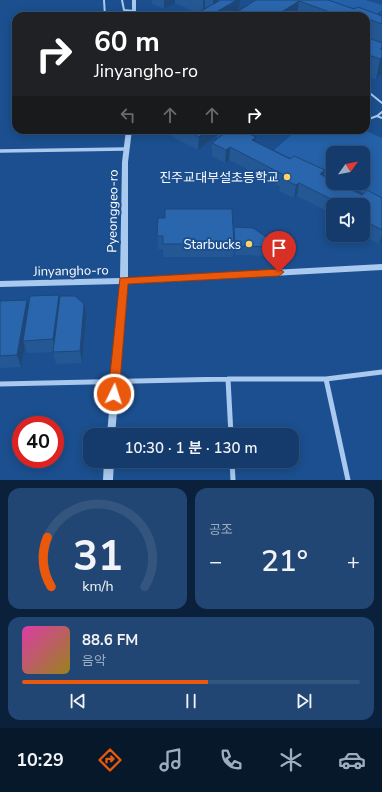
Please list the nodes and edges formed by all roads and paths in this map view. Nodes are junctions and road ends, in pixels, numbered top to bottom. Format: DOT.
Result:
graph roads {
  1 [pos="104,0"];
  2 [pos="122,0"];
  3 [pos="134,0"];
  4 [pos="134,11"];
  5 [pos="105,12"];
  6 [pos="370,93"];
  7 [pos="382,102"];
  8 [pos="382,112"];
  9 [pos="377,116"];
  10 [pos="382,118"];
  11 [pos="370,119"];
  12 [pos="128,134"];
  13 [pos="126,149"];
  14 [pos="0,151"];
  15 [pos="382,267"];
  16 [pos="124,281"];
  17 [pos="0,284"];
  18 [pos="382,372"];
  19 [pos="228,379"];
  20 [pos="326,379"];
  21 [pos="115,381"];
  22 [pos="0,384"];
  23 [pos="112,428"];
  24 [pos="231,428"];
  25 [pos="109,468"];
  26 [pos="232,468"];
  27 [pos="108,480"];
  28 [pos="233,480"];
  29 [pos="348,480"];
  1 -- 5 [label="lane"];
  2 -- 4 [label="lane"];
  3 -- 4 [label="street"];
  6 -- 7 [label="lane"];
  8 -- 9 [label="lane"];
  9 -- 10 [label="lane"];
  9 -- 11 [label="lane"];
  12 -- 13 [label="street, Pyeonggeo-ro"];
  13 -- 14 [label="street"];
  13 -- 16 [label="street, Pyeonggeo-ro"];
  15 -- 16 [label="street, Jinyangho-ro"];
  16 -- 17 [label="street, Jinyangho-ro"];
  16 -- 21 [label="street, Pyeonggeo-ro"];
  18 -- 20 [label="street"];
  19 -- 20 [label="street"];
  19 -- 21 [label="street"];
  19 -- 24 [label="street"];
  20 -- 29 [label="street"];
  21 -- 22 [label="street"];
  21 -- 23 [label="street, Pyeonggeo-ro"];
  25 -- 27 [label="street"];
  26 -- 28 [label="street"];
}
